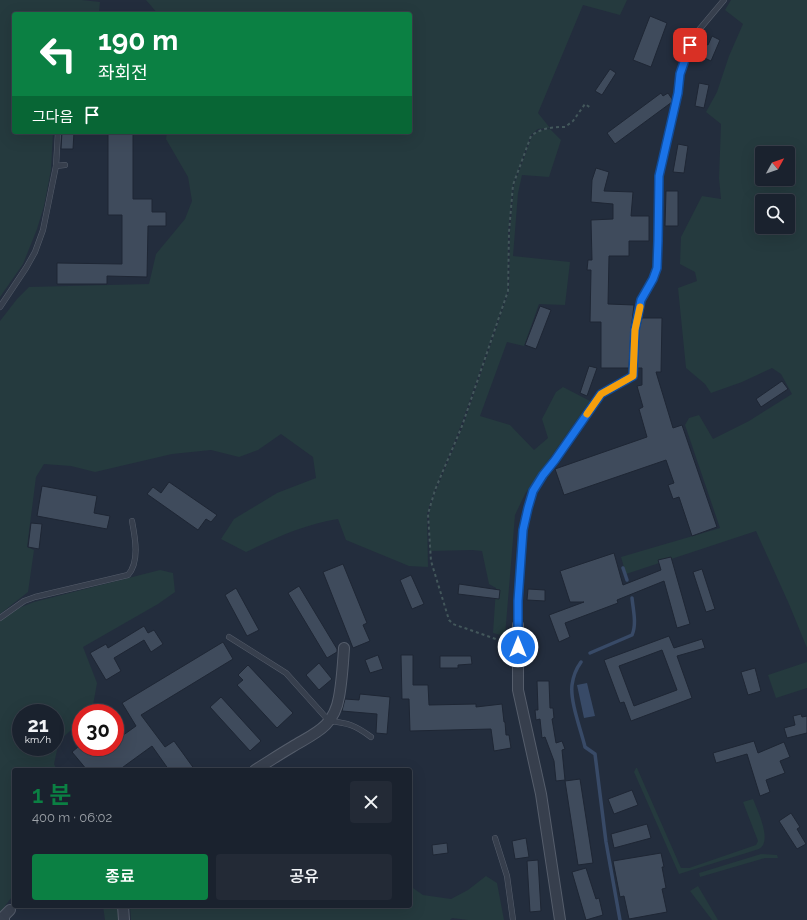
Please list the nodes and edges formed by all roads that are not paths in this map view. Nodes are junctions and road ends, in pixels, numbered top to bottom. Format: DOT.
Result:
graph roads {
  1 [pos="724,0"];
  2 [pos="58,134"];
  3 [pos="65,165"];
  4 [pos="56,166"];
  5 [pos="0,306"];
  6 [pos="132,521"];
  7 [pos="0,618"];
  8 [pos="518,625"];
  9 [pos="229,637"];
  10 [pos="344,648"];
  11 [pos="329,721"];
  12 [pos="371,737"];
  13 [pos="259,768"];
  14 [pos="495,838"];
  15 [pos="122,908"];
  16 [pos="10,910"];
  17 [pos="4,920"];
  18 [pos="124,920"];
  19 [pos="513,920"];
  20 [pos="560,920"];
  1 -- 8 [label="lane"];
  2 -- 4 [label="lane"];
  3 -- 4 [label="lane"];
  4 -- 5 [label="lane"];
  6 -- 7 [label="lane"];
  8 -- 20 [label="street"];
  9 -- 11 [label="lane"];
  10 -- 11 [label="street"];
  11 -- 12 [label="lane"];
  11 -- 13 [label="street"];
  14 -- 19 [label="lane"];
  15 -- 18 [label="street"];
  16 -- 17 [label="street"];
}
